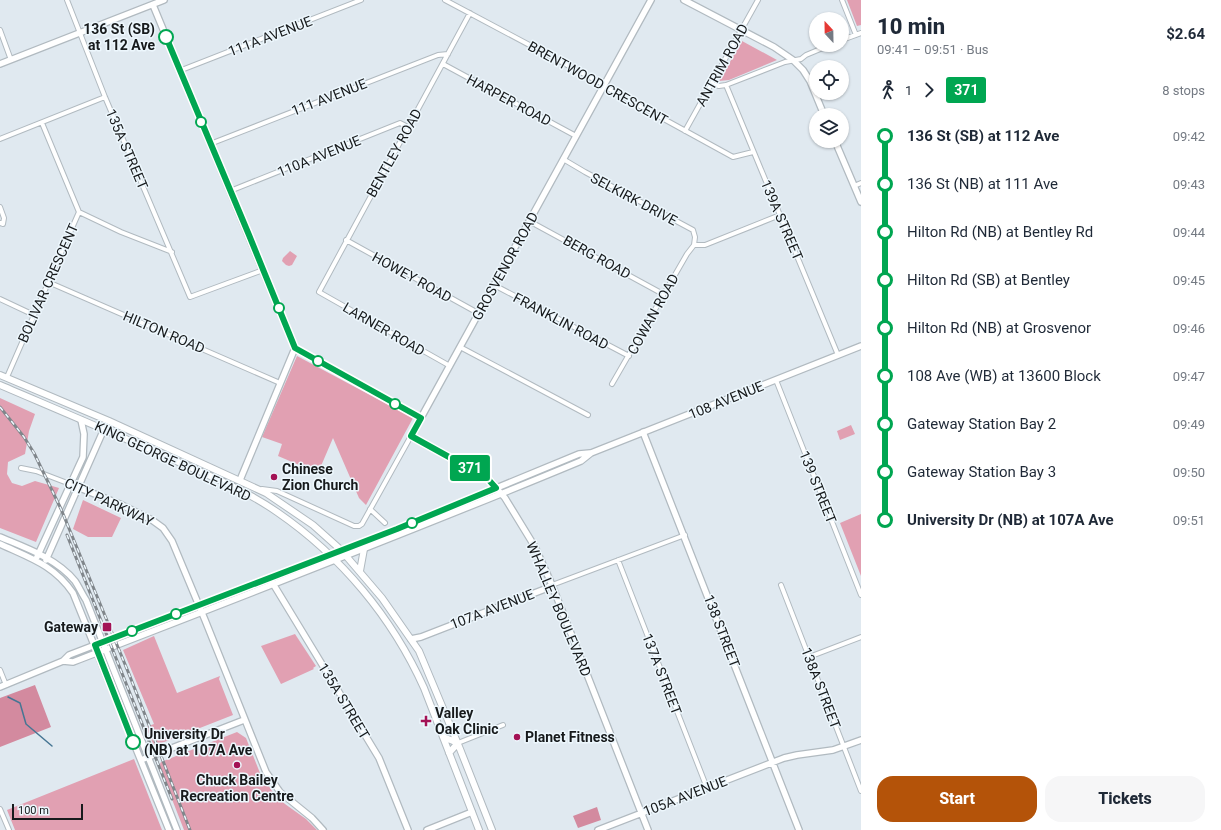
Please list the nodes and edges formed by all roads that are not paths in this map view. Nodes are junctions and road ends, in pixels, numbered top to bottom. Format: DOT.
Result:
graph roads {
  1 [pos="67,0"];
  2 [pos="164,0"];
  3 [pos="361,0"];
  4 [pos="445,0"];
  5 [pos="651,0"];
  6 [pos="684,0"];
  7 [pos="758,0"];
  8 [pos="842,0"];
  9 [pos="152,2"];
  10 [pos="470,13"];
  11 [pos="0,30"];
  12 [pos="742,30"];
  13 [pos="80,33"];
  14 [pos="861,33"];
  15 [pos="856,35"];
  16 [pos="849,38"];
  17 [pos="813,52"];
  18 [pos="448,54"];
  19 [pos="12,60"];
  20 [pos="793,60"];
  21 [pos="0,64"];
  22 [pos="443,64"];
  23 [pos="180,71"];
  24 [pos="711,84"];
  25 [pos="726,85"];
  26 [pos="604,86"];
  27 [pos="105,97"];
  28 [pos="821,108"];
  29 [pos="42,123"];
  30 [pos="408,127"];
  31 [pos="685,130"];
  32 [pos="576,136"];
  33 [pos="0,139"];
  34 [pos="210,144"];
  35 [pos="838,148"];
  36 [pos="753,152"];
  37 [pos="563,159"];
  38 [pos="861,183"];
  39 [pos="854,186"];
  40 [pos="230,191"];
  41 [pos="861,202"];
  42 [pos="0,207"];
  43 [pos="79,212"];
  44 [pos="780,215"];
  45 [pos="529,221"];
  46 [pos="1,224"];
  47 [pos="346,240"];
  48 [pos="694,245"];
  49 [pos="172,252"];
  50 [pos="263,270"];
  51 [pos="48,282"];
  52 [pos="494,285"];
  53 [pos="319,292"];
  54 [pos="664,294"];
  55 [pos="0,299"];
  56 [pos="478,313"];
  57 [pos="34,315"];
  58 [pos="861,346"];
  59 [pos="460,347"];
  60 [pos="295,348"];
  61 [pos="838,355"];
  62 [pos="629,356"];
  63 [pos="450,366"];
  64 [pos="0,375"];
  65 [pos="7,377"];
  66 [pos="776,380"];
  67 [pos="280,383"];
  68 [pos="612,384"];
  69 [pos="0,385"];
  70 [pos="588,415"];
  71 [pos="421,418"];
  72 [pos="81,420"];
  73 [pos="104,429"];
  74 [pos="643,432"];
  75 [pos="411,436"];
  76 [pos="591,453"];
  77 [pos="21,468"];
  78 [pos="240,480"];
  79 [pos="70,484"];
  80 [pos="78,487"];
  81 [pos="496,488"];
  82 [pos="258,489"];
  83 [pos="502,494"];
  84 [pos="370,509"];
  85 [pos="385,523"];
  86 [pos="354,526"];
  87 [pos="685,535"];
  88 [pos="0,537"];
  89 [pos="0,544"];
  90 [pos="364,549"];
  91 [pos="342,550"];
  92 [pos="39,554"];
  93 [pos="331,554"];
  94 [pos="346,556"];
  95 [pos="47,558"];
  96 [pos="36,560"];
  97 [pos="336,560"];
  98 [pos="618,560"];
  99 [pos="45,564"];
  100 [pos="360,571"];
  101 [pos="270,578"];
  102 [pos="273,584"];
  103 [pos="552,585"];
  104 [pos="781,585"];
  105 [pos="861,595"];
  106 [pos="199,605"];
  107 [pos="202,612"];
  108 [pos="861,637"];
  109 [pos="411,639"];
  110 [pos="102,642"];
  111 [pos="95,645"];
  112 [pos="105,650"];
  113 [pos="98,652"];
  114 [pos="809,657"];
  115 [pos="63,662"];
  116 [pos="0,670"];
  117 [pos="6,685"];
  118 [pos="0,687"];
  119 [pos="244,720"];
  120 [pos="503,725"];
  121 [pos="443,737"];
  122 [pos="861,740"];
  123 [pos="458,743"];
  124 [pos="844,746"];
  125 [pos="449,753"];
  126 [pos="148,757"];
  127 [pos="140,760"];
  128 [pos="773,762"];
  129 [pos="707,788"];
  130 [pos="861,791"];
  131 [pos="0,809"];
  132 [pos="472,812"];
  133 [pos="641,813"];
  134 [pos="9,830"];
  135 [pos="169,830"];
  136 [pos="177,830"];
  137 [pos="323,830"];
  138 [pos="408,830"];
  139 [pos="427,830"];
  140 [pos="479,830"];
  141 [pos="492,830"];
  142 [pos="598,830"];
  143 [pos="648,830"];
  144 [pos="799,830"];
  1 -- 13 [label="street, 135A STREET"];
  2 -- 9 [label="street"];
  3 -- 23 [label="street, 111A AVENUE"];
  4 -- 10 [label="street, BRENTWOOD CRESCENT"];
  5 -- 26 [label="street, GROSVENOR ROAD"];
  6 -- 12 [label="street"];
  7 -- 12 [label="street, ANTRIM ROAD"];
  8 -- 15 [label="street"];
  9 -- 13 [label="street"];
  9 -- 23 [label="street"];
  10 -- 18 [label="street, BENTLEY ROAD"];
  10 -- 26 [label="street, BRENTWOOD CRESCENT"];
  11 -- 19 [label="street"];
  12 -- 20 [label="street"];
  12 -- 24 [label="street, ANTRIM ROAD"];
  13 -- 19 [label="street"];
  13 -- 27 [label="street, 135A STREET"];
  14 -- 15 [label="street"];
  15 -- 16 [label="street"];
  17 -- 20 [label="street"];
  18 -- 22 [label="street, BENTLEY ROAD"];
  18 -- 34 [label="street, 111 AVENUE"];
  19 -- 21 [label="street"];
  20 -- 25 [label="street"];
  20 -- 28 [label="street"];
  22 -- 30 [label="street, BENTLEY ROAD"];
  22 -- 32 [label="street, HARPER ROAD"];
  23 -- 34 [label="street"];
  24 -- 25 [label="street"];
  24 -- 31 [label="street, ANTRIM ROAD"];
  25 -- 36 [label="street, 139A STREET"];
  26 -- 31 [label="street, BRENTWOOD CRESCENT"];
  26 -- 32 [label="street, GROSVENOR ROAD"];
  27 -- 29 [label="street"];
  27 -- 49 [label="street, 135A STREET"];
  29 -- 33 [label="street"];
  29 -- 43 [label="street, BOLIVAR CRESCENT"];
  30 -- 40 [label="street, 110A AVENUE"];
  30 -- 47 [label="street, BENTLEY ROAD"];
  31 -- 36 [label="street, BRENTWOOD CRESCENT"];
  32 -- 37 [label="street, GROSVENOR ROAD"];
  34 -- 40 [label="street"];
  35 -- 39 [label="street"];
  36 -- 44 [label="street, 139A STREET"];
  37 -- 45 [label="street, GROSVENOR ROAD"];
  37 -- 48 [label="street, SELKIRK DRIVE"];
  38 -- 39 [label="street"];
  39 -- 41 [label="street"];
  40 -- 50 [label="street"];
  42 -- 46 [label="street"];
  43 -- 49 [label="street"];
  43 -- 51 [label="street, BOLIVAR CRESCENT"];
  44 -- 48 [label="street"];
  44 -- 61 [label="street, 139A STREET"];
  45 -- 52 [label="street, GROSVENOR ROAD"];
  45 -- 54 [label="street, BERG ROAD"];
  47 -- 53 [label="street, BENTLEY ROAD"];
  47 -- 56 [label="street, HOWEY ROAD"];
  48 -- 54 [label="street, COWAN ROAD"];
  49 -- 50 [label="street, 135A STREET"];
  50 -- 60 [label="street"];
  51 -- 57 [label="street, BOLIVAR CRESCENT"];
  51 -- 67 [label="street, HILTON ROAD"];
  52 -- 56 [label="street, GROSVENOR ROAD"];
  52 -- 62 [label="street, FRANKLIN ROAD"];
  53 -- 63 [label="street, LARNER ROAD"];
  54 -- 62 [label="street, COWAN ROAD"];
  55 -- 57 [label="street"];
  56 -- 59 [label="street, GROSVENOR ROAD"];
  57 -- 65 [label="street, BOLIVAR CRESCENT"];
  58 -- 61 [label="street, 108 AVENUE"];
  59 -- 63 [label="street, GROSVENOR ROAD"];
  59 -- 70 [label="street"];
  60 -- 67 [label="street"];
  60 -- 71 [label="street"];
  61 -- 66 [label="street, 108 AVENUE"];
  62 -- 68 [label="street, COWAN ROAD"];
  63 -- 71 [label="street, GROSVENOR ROAD"];
  64 -- 65 [label="main road, KING GEORGE BOULEVARD"];
  65 -- 78 [label="main road, KING GEORGE BOULEVARD"];
  66 -- 74 [label="street, 108 AVENUE"];
  66 -- 105 [label="street, 139 STREET"];
  67 -- 78 [label="street"];
  69 -- 72 [label="main road, KING GEORGE BOULEVARD"];
  71 -- 75 [label="street, GROSVENOR ROAD"];
  72 -- 73 [label="main road, KING GEORGE BOULEVARD"];
  72 -- 79 [label="street"];
  73 -- 80 [label="street"];
  73 -- 93 [label="main road, KING GEORGE BOULEVARD"];
  74 -- 76 [label="street, 108 AVENUE"];
  74 -- 87 [label="street, 138 STREET"];
  75 -- 81 [label="street, WHALLEY BOULEVARD"];
  75 -- 84 [label="street, GROSVENOR ROAD"];
  76 -- 81 [label="street, 108 AVENUE"];
  76 -- 83 [label="street, 108 AVENUE"];
  77 -- 79 [label="street, CITY PARKWAY"];
  78 -- 82 [label="main road, KING GEORGE BOULEVARD"];
  79 -- 80 [label="street, CITY PARKWAY"];
  79 -- 92 [label="street"];
  80 -- 95 [label="street"];
  80 -- 106 [label="street, CITY PARKWAY"];
  81 -- 83 [label="street, WHALLEY BOULEVARD"];
  81 -- 91 [label="street, 108 AVENUE"];
  82 -- 86 [label="street, KING GEORGE BOULEVARD"];
  82 -- 91 [label="main road, KING GEORGE BOULEVARD"];
  83 -- 90 [label="street, 108 AVENUE"];
  83 -- 103 [label="street, WHALLEY BOULEVARD"];
  84 -- 85 [label="street"];
  84 -- 86 [label="street, GROSVENOR ROAD"];
  87 -- 98 [label="street, 107A AVENUE"];
  87 -- 128 [label="street, 138 STREET"];
  88 -- 92 [label="street"];
  89 -- 96 [label="street"];
  90 -- 94 [label="street, 108 AVENUE"];
  90 -- 100 [label="main road"];
  91 -- 93 [label="street, 108 AVENUE"];
  91 -- 94 [label="main road, KING GEORGE BOULEVARD"];
  92 -- 95 [label="street"];
  92 -- 96 [label="street"];
  93 -- 97 [label="main road, KING GEORGE BOULEVARD"];
  93 -- 101 [label="street, 108 AVENUE"];
  94 -- 97 [label="street, 108 AVENUE"];
  94 -- 100 [label="main road, KING GEORGE BOULEVARD"];
  95 -- 99 [label="street"];
  95 -- 110 [label="street"];
  96 -- 99 [label="street"];
  97 -- 102 [label="street, 108 AVENUE"];
  97 -- 121 [label="main road, KING GEORGE BOULEVARD"];
  98 -- 103 [label="street, 107A AVENUE"];
  98 -- 129 [label="street, 137A STREET"];
  99 -- 111 [label="street"];
  100 -- 109 [label="main road, KING GEORGE BOULEVARD"];
  101 -- 102 [label="street, 135A STREET"];
  101 -- 106 [label="street, 108 AVENUE"];
  102 -- 107 [label="street, 108 AVENUE"];
  102 -- 138 [label="street, 135A STREET"];
  103 -- 109 [label="street, 107A AVENUE"];
  103 -- 133 [label="street, WHALLEY BOULEVARD"];
  104 -- 114 [label="street, 138A STREET"];
  106 -- 107 [label="street, CITY PARKWAY"];
  106 -- 110 [label="street, 108 AVENUE"];
  107 -- 112 [label="street, 108 AVENUE"];
  107 -- 119 [label="street, CITY PARKWAY"];
  108 -- 114 [label="street"];
  109 -- 123 [label="main road, KING GEORGE BOULEVARD"];
  110 -- 111 [label="street, 108 AVENUE"];
  110 -- 112 [label="street"];
  111 -- 113 [label="street"];
  111 -- 115 [label="street, 108 AVENUE"];
  112 -- 113 [label="street, 108 AVENUE"];
  112 -- 126 [label="street"];
  113 -- 115 [label="street, 108 AVENUE"];
  113 -- 127 [label="street"];
  114 -- 124 [label="street, 138A STREET"];
  115 -- 117 [label="street, 108 AVENUE"];
  116 -- 117 [label="street"];
  117 -- 118 [label="street, 108 AVENUE"];
  119 -- 126 [label="street"];
  119 -- 137 [label="street, CITY PARKWAY"];
  120 -- 123 [label="street"];
  121 -- 123 [label="main road"];
  121 -- 125 [label="main road, KING GEORGE BOULEVARD"];
  122 -- 124 [label="street, 105A AVENUE"];
  123 -- 125 [label="main road"];
  123 -- 141 [label="main road, KING GEORGE BOULEVARD"];
  124 -- 128 [label="street, 105A AVENUE"];
  124 -- 130 [label="street, 138A STREET"];
  125 -- 132 [label="main road, KING GEORGE BOULEVARD"];
  126 -- 127 [label="street"];
  126 -- 136 [label="street"];
  127 -- 135 [label="street"];
  128 -- 129 [label="street, 105A AVENUE"];
  128 -- 144 [label="street, 138 STREET"];
  129 -- 133 [label="street, 105A AVENUE"];
  131 -- 134 [label="street"];
  132 -- 139 [label="street"];
  132 -- 140 [label="main road, KING GEORGE BOULEVARD"];
  133 -- 142 [label="street, 105A AVENUE"];
  133 -- 143 [label="street, WHALLEY BOULEVARD"];
}
